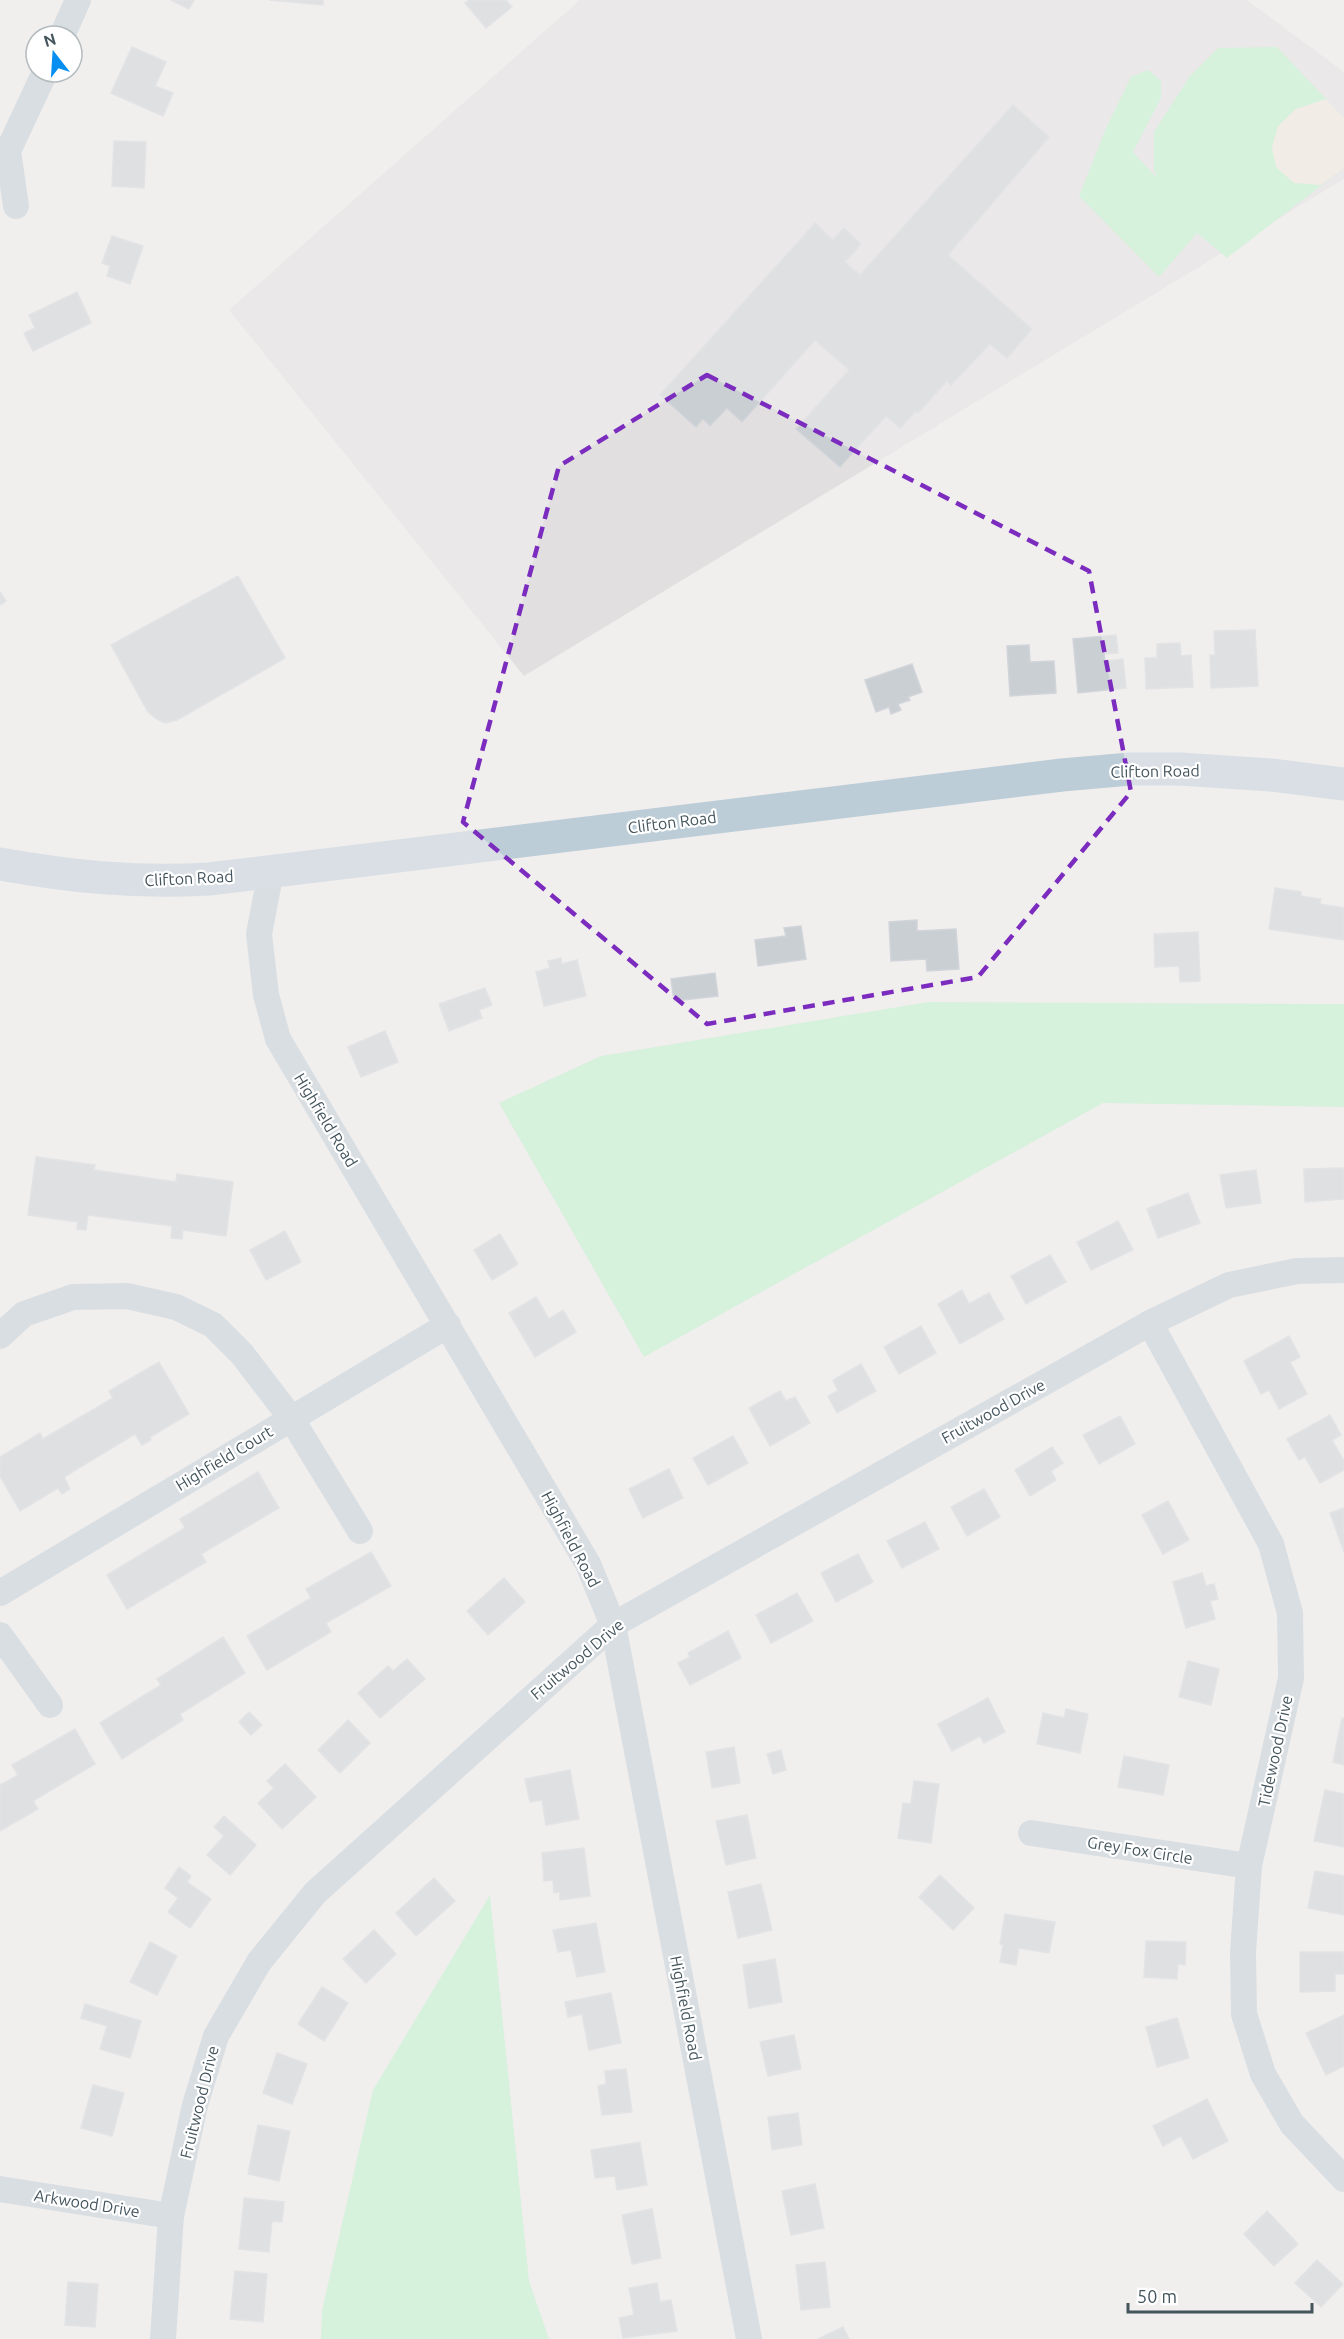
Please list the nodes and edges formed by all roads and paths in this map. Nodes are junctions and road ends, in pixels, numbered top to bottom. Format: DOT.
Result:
graph roads {
  1 [pos="78,0"];
  2 [pos="67,24"];
  3 [pos="39,84"];
  4 [pos="16,206"];
  5 [pos="1344,784"];
  6 [pos="0,864"];
  7 [pos="271,871"];
  8 [pos="1344,1270"];
  9 [pos="1150,1323"];
  10 [pos="448,1325"];
  11 [pos="0,1336"];
  12 [pos="291,1418"];
  13 [pos="360,1531"];
  14 [pos="0,1593"];
  15 [pos="613,1625"];
  16 [pos="0,1635"];
  17 [pos="50,1705"];
  18 [pos="1031,1833"];
  19 [pos="1249,1866"];
  20 [pos="1344,2179"];
  21 [pos="1,2192"];
  22 [pos="171,2216"];
  23 [pos="163,2339"];
  24 [pos="749,2339"];
  1 -- 2 [label="street"];
  3 -- 4 [label="street"];
  5 -- 7 [label="main road, Clifton Road"];
  6 -- 7 [label="main road, Clifton Road"];
  7 -- 10 [label="street, Highfield Road"];
  8 -- 9 [label="street, Fruitwood Drive"];
  9 -- 15 [label="street, Fruitwood Drive"];
  9 -- 19 [label="street, Tidewood Drive"];
  10 -- 12 [label="street, Highfield Court"];
  10 -- 15 [label="street, Highfield Road"];
  11 -- 12 [label="street"];
  12 -- 13 [label="street"];
  12 -- 14 [label="street, Highfield Court"];
  15 -- 22 [label="street, Fruitwood Drive"];
  15 -- 24 [label="street, Highfield Road"];
  16 -- 17 [label="street"];
  18 -- 19 [label="street, Grey Fox Circle"];
  19 -- 20 [label="street, Tidewood Drive"];
  21 -- 22 [label="street, Arkwood Drive"];
  22 -- 23 [label="street, Fruitwood Drive"];
}
